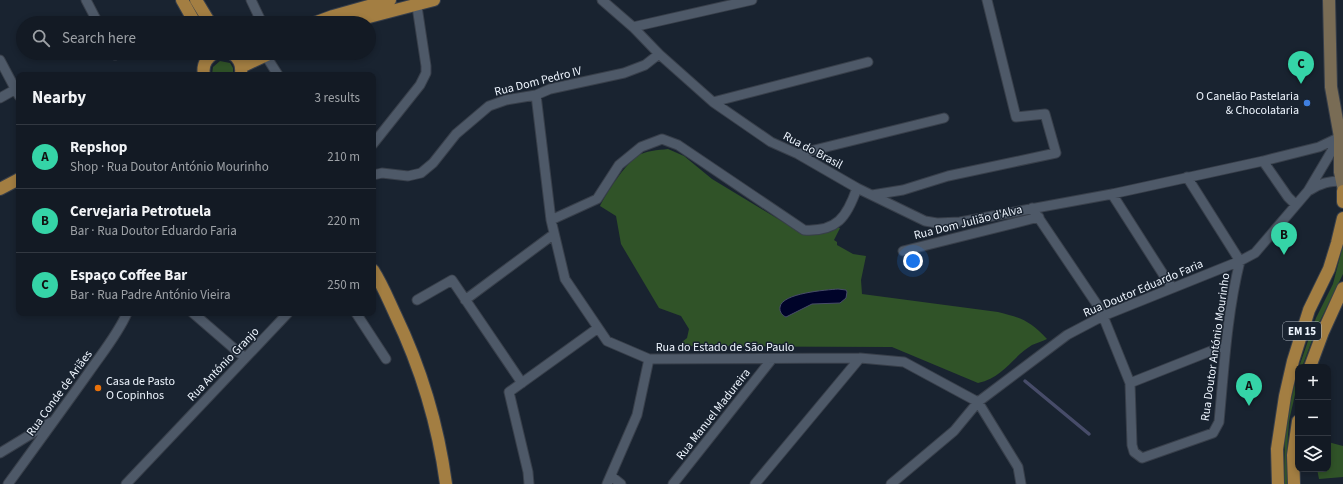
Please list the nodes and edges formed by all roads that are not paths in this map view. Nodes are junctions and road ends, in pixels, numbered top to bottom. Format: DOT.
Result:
graph roads {
  1 [pos="86,0"];
  2 [pos="182,0"];
  3 [pos="196,0"];
  4 [pos="251,0"];
  5 [pos="390,0"];
  6 [pos="602,0"];
  7 [pos="752,0"];
  8 [pos="987,0"];
  9 [pos="1329,0"];
  10 [pos="425,1"];
  11 [pos="94,16"];
  12 [pos="191,16"];
  13 [pos="206,16"];
  14 [pos="259,16"];
  15 [pos="333,16"];
  16 [pos="371,16"];
  17 [pos="633,27"];
  18 [pos="659,54"];
  19 [pos="0,60"];
  20 [pos="238,60"];
  21 [pos="258,60"];
  22 [pos="271,60"];
  23 [pos="868,62"];
  24 [pos="241,71"];
  25 [pos="277,72"];
  26 [pos="16,90"];
  27 [pos="16,92"];
  28 [pos="536,95"];
  29 [pos="0,98"];
  30 [pos="713,102"];
  31 [pos="944,118"];
  32 [pos="1341,138"];
  33 [pos="376,140"];
  34 [pos="798,154"];
  35 [pos="1263,161"];
  36 [pos="376,175"];
  37 [pos="1187,177"];
  38 [pos="16,181"];
  39 [pos="1343,186"];
  40 [pos="858,188"];
  41 [pos="0,189"];
  42 [pos="1308,191"];
  43 [pos="1112,194"];
  44 [pos="872,195"];
  45 [pos="1343,202"];
  46 [pos="1296,205"];
  47 [pos="1032,208"];
  48 [pos="1039,216"];
  49 [pos="1343,218"];
  50 [pos="551,220"];
  51 [pos="554,234"];
  52 [pos="903,251"];
  53 [pos="1240,260"];
  54 [pos="376,275"];
  55 [pos="1172,288"];
  56 [pos="1343,288"];
  57 [pos="376,292"];
  58 [pos="417,300"];
  59 [pos="465,300"];
  60 [pos="126,316"];
  61 [pos="197,316"];
  62 [pos="285,316"];
  63 [pos="358,316"];
  64 [pos="1103,316"];
  65 [pos="598,328"];
  66 [pos="1226,345"];
  67 [pos="245,358"];
  68 [pos="860,358"];
  69 [pos="386,359"];
  70 [pos="649,359"];
  71 [pos="772,359"];
  72 [pos="1311,364"];
  73 [pos="522,383"];
  74 [pos="1130,383"];
  75 [pos="978,402"];
  76 [pos="56,419"];
  77 [pos="1296,436"];
  78 [pos="0,453"];
  79 [pos="1142,458"];
  80 [pos="609,480"];
  81 [pos="8,484"];
  82 [pos="126,484"];
  83 [pos="439,484"];
  84 [pos="446,484"];
  85 [pos="529,484"];
  86 [pos="621,484"];
  87 [pos="673,484"];
  88 [pos="755,484"];
  89 [pos="891,484"];
  90 [pos="1021,484"];
  91 [pos="1278,484"];
  92 [pos="1294,484"];
  1 -- 11 [label="street"];
  2 -- 12 [label="main road"];
  3 -- 13 [label="main road"];
  4 -- 14 [label="street"];
  5 -- 15 [label="main road"];
  6 -- 17 [label="street, Rua do Brasil"];
  7 -- 17 [label="street"];
  8 -- 44 [label="street"];
  9 -- 32 [label="street"];
  10 -- 16 [label="main road"];
  10 -- 33 [label="street"];
  17 -- 18 [label="street, Rua do Brasil"];
  18 -- 28 [label="street, Rua Dom Pedro IV"];
  18 -- 30 [label="street, Rua do Brasil"];
  19 -- 26 [label="street"];
  20 -- 24 [label="main road"];
  21 -- 24 [label="main road"];
  22 -- 25 [label="street"];
  23 -- 30 [label="street"];
  27 -- 29 [label="street"];
  28 -- 36 [label="street, Rua Dom Pedro IV"];
  28 -- 50 [label="street, Rua do Estado de São Paulo"];
  30 -- 34 [label="street, Rua do Brasil"];
  31 -- 34 [label="street"];
  32 -- 35 [label="street"];
  32 -- 39 [label="street"];
  32 -- 42 [label="street"];
  34 -- 40 [label="street, Rua do Brasil"];
  35 -- 37 [label="street"];
  35 -- 46 [label="street"];
  37 -- 43 [label="street"];
  37 -- 53 [label="street"];
  38 -- 41 [label="main road"];
  39 -- 42 [label="street"];
  39 -- 45 [label="main road"];
  40 -- 44 [label="street, Rua do Brasil"];
  40 -- 50 [label="street"];
  42 -- 46 [label="street, Rua Doutor Eduardo Faria"];
  43 -- 47 [label="street"];
  43 -- 55 [label="street"];
  44 -- 47 [label="street, Rua do Brasil"];
  46 -- 53 [label="street, Rua Doutor Eduardo Faria"];
  47 -- 48 [label="street, Rua Dom Julião d'Alva"];
  48 -- 52 [label="street, Rua Dom Julião d'Alva"];
  48 -- 64 [label="street, Rua Dom Julião d'Alva"];
  49 -- 91 [label="main road, EM 15"];
  50 -- 51 [label="street, Rua do Estado de São Paulo"];
  51 -- 59 [label="street"];
  51 -- 65 [label="street, Rua do Estado de São Paulo"];
  53 -- 55 [label="street, Rua Doutor Eduardo Faria"];
  53 -- 66 [label="street, Rua Doutor António Mourinho"];
  54 -- 84 [label="main road"];
  55 -- 64 [label="street, Rua Doutor Eduardo Faria"];
  56 -- 72 [label="main road, EM 15"];
  57 -- 83 [label="main road"];
  58 -- 59 [label="street"];
  59 -- 73 [label="street"];
  60 -- 76 [label="street, Rua Conde de Ariães"];
  61 -- 67 [label="street"];
  62 -- 67 [label="street, Rua António Granjo"];
  63 -- 69 [label="street"];
  64 -- 74 [label="street, Rua Dom Julião d'Alva"];
  64 -- 75 [label="street, Rua Doutor Eduardo Faria"];
  65 -- 70 [label="street, Rua do Estado de São Paulo"];
  65 -- 73 [label="street"];
  66 -- 74 [label="street"];
  66 -- 79 [label="street, Rua Doutor António Mourinho"];
  67 -- 82 [label="street, Rua António Granjo"];
  68 -- 71 [label="street, Rua do Estado de São Paulo"];
  68 -- 75 [label="street, Rua do Estado de São Paulo"];
  68 -- 88 [label="street"];
  70 -- 71 [label="street, Rua do Estado de São Paulo"];
  70 -- 80 [label="street"];
  71 -- 87 [label="street, Rua Manuel Madureira"];
  73 -- 85 [label="street"];
  74 -- 79 [label="street, Rua Dom Julião d'Alva"];
  75 -- 89 [label="street, Rua Doutor Eduardo Faria"];
  75 -- 90 [label="street"];
  76 -- 78 [label="street"];
  76 -- 81 [label="street, Rua Conde de Ariães"];
  77 -- 92 [label="main road"];
  80 -- 86 [label="street"];
}
